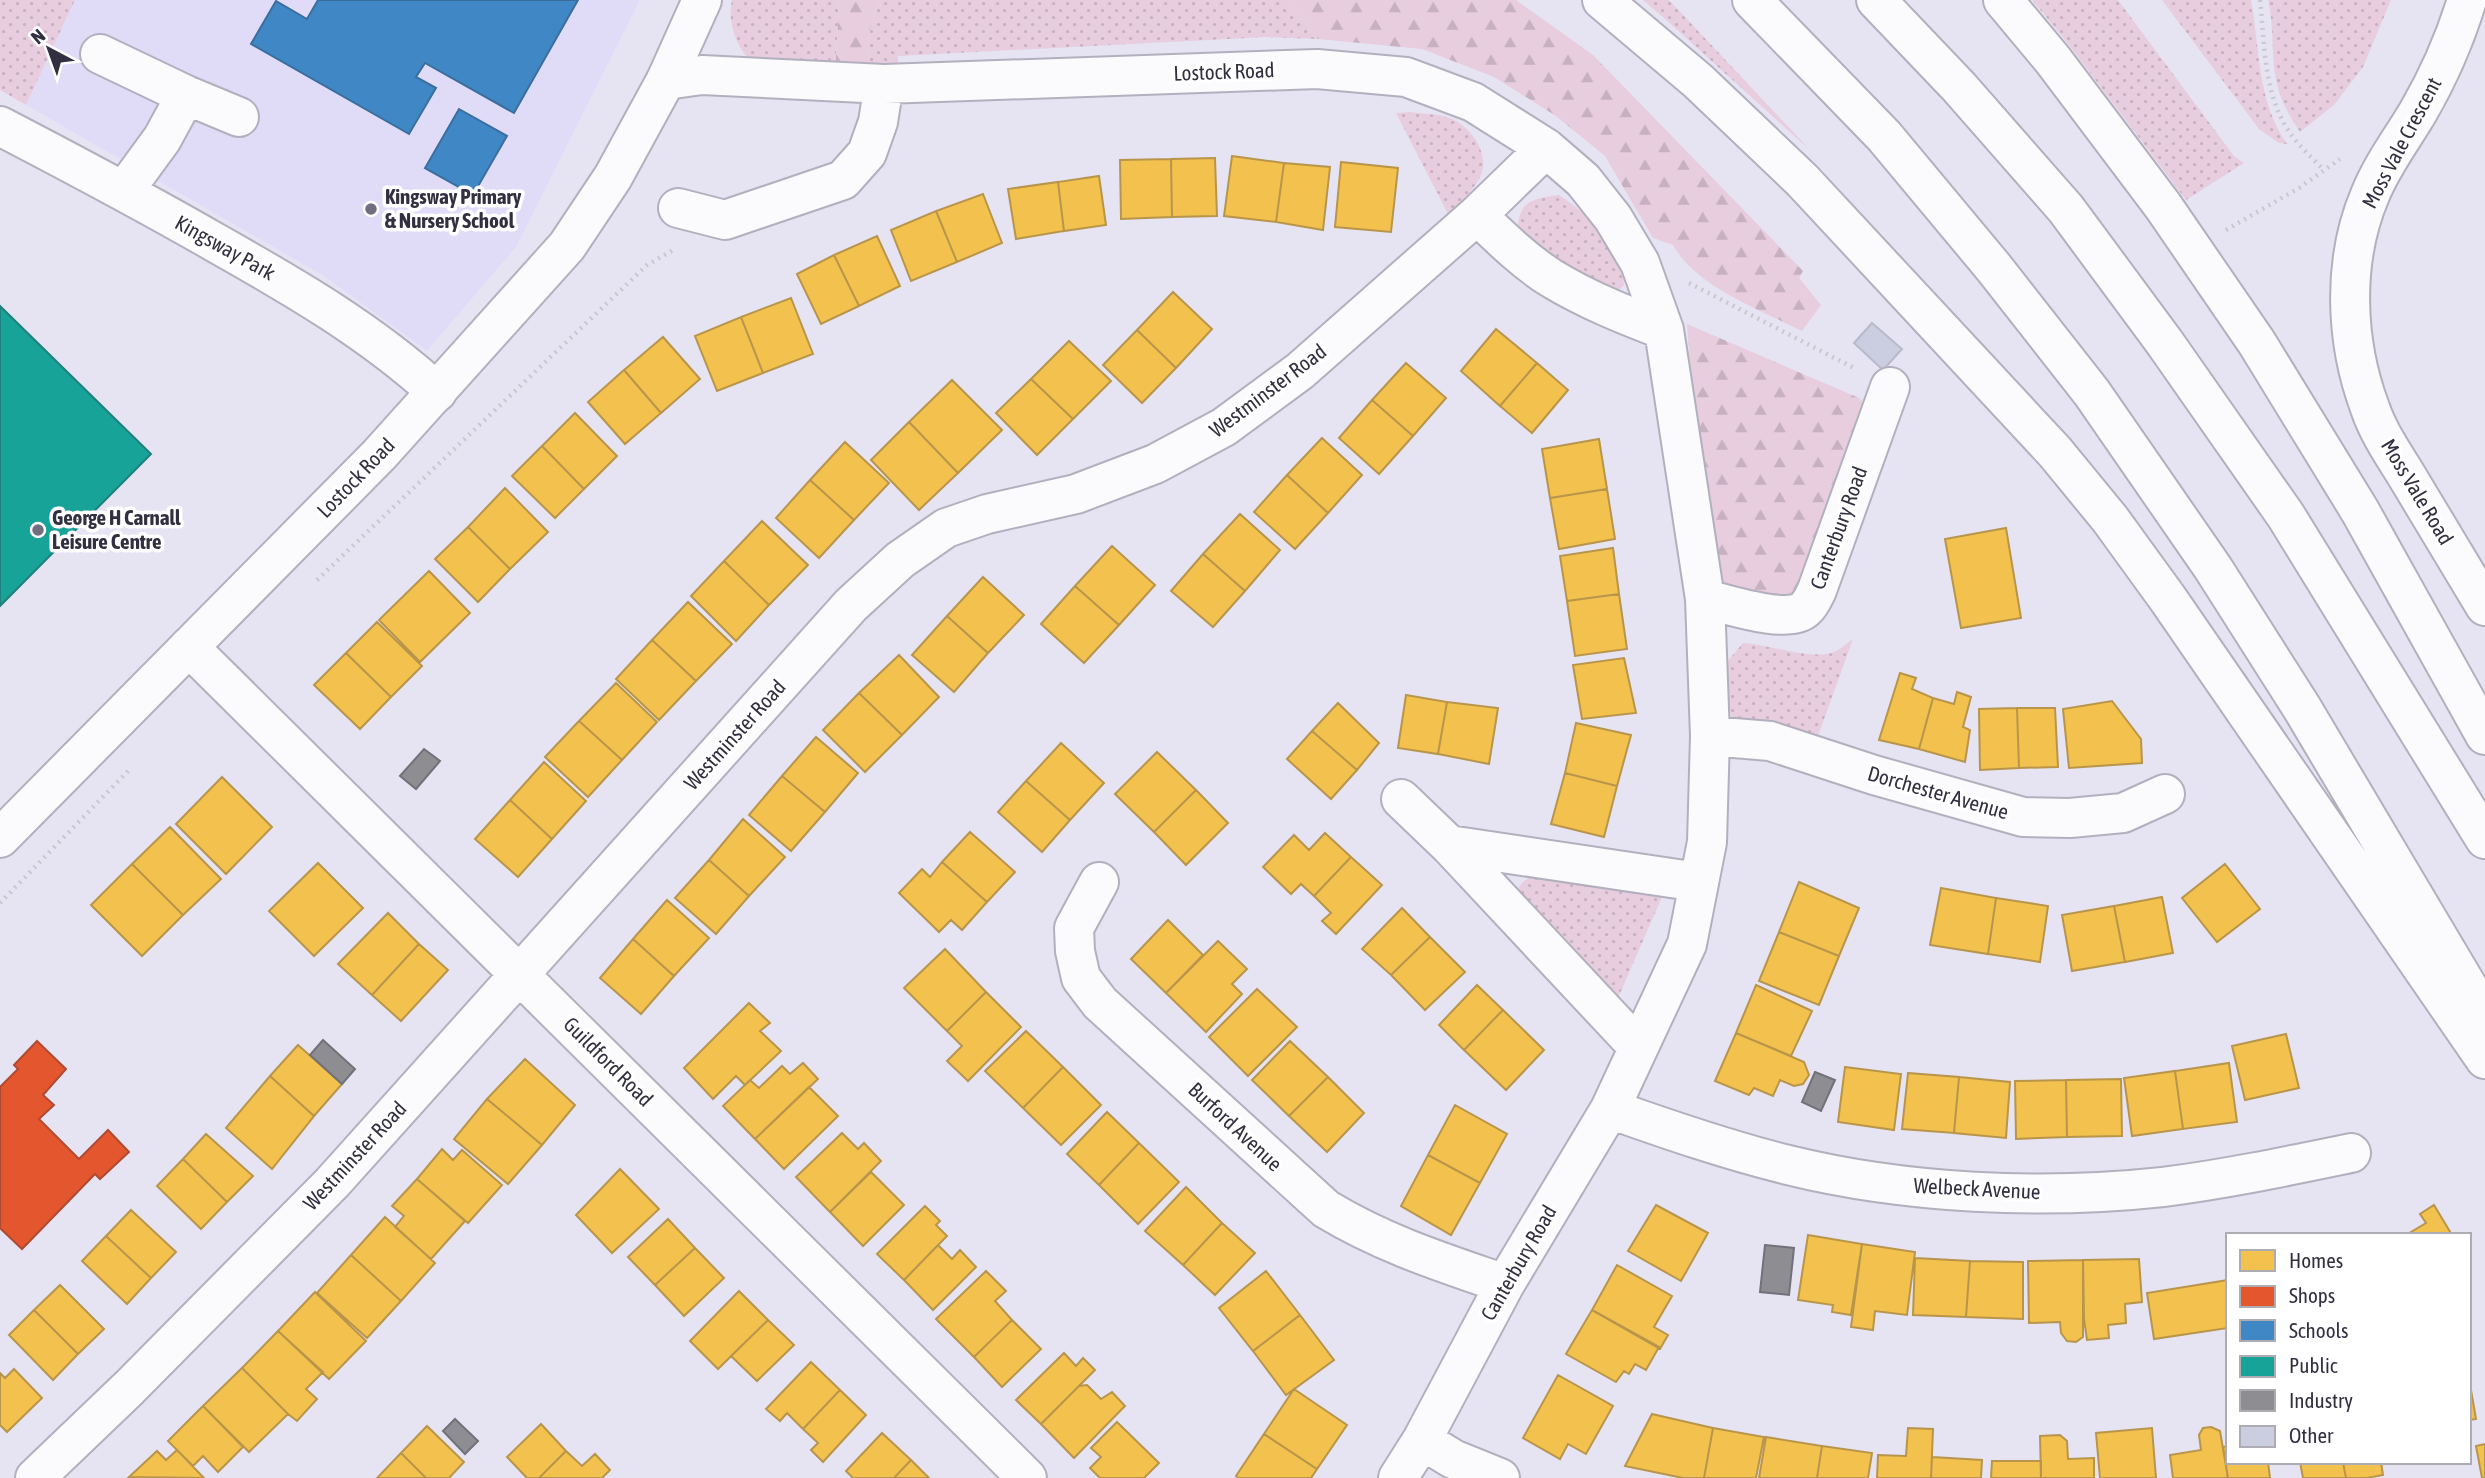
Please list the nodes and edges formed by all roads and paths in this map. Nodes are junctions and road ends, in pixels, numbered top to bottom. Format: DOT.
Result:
graph roads {
  1 [pos="702,0"];
  2 [pos="1602,0"];
  3 [pos="1752,0"];
  4 [pos="1876,0"];
  5 [pos="2003,0"];
  6 [pos="2260,0"];
  7 [pos="2467,0"];
  8 [pos="100,54"];
  9 [pos="666,80"];
  10 [pos="884,84"];
  11 [pos="186,95"];
  12 [pos="239,117"];
  13 [pos="0,126"];
  14 [pos="1546,148"];
  15 [pos="124,191"];
  16 [pos="678,208"];
  17 [pos="1477,215"];
  18 [pos="725,220"];
  19 [pos="2216,236"];
  20 [pos="1640,263"];
  21 [pos="1664,330"];
  22 [pos="2360,374"];
  23 [pos="1890,387"];
  24 [pos="437,392"];
  25 [pos="308,589"];
  26 [pos="1705,600"];
  27 [pos="2485,606"];
  28 [pos="189,647"];
  29 [pos="2485,735"];
  30 [pos="1710,736"];
  31 [pos="136,763"];
  32 [pos="2165,794"];
  33 [pos="1401,799"];
  34 [pos="0,838"];
  35 [pos="2485,839"];
  36 [pos="1449,845"];
  37 [pos="1099,882"];
  38 [pos="1698,882"];
  39 [pos="0,903"];
  40 [pos="520,975"];
  41 [pos="2485,1016"];
  42 [pos="1637,1047"];
  43 [pos="2485,1059"];
  44 [pos="1610,1109"];
  45 [pos="2351,1153"];
  46 [pos="1504,1284"];
  47 [pos="1422,1440"];
  48 [pos="35,1478"];
  49 [pos="1027,1478"];
  50 [pos="1398,1478"];
  51 [pos="1500,1478"];
  1 -- 9 [label="main road, Lostock Road"];
  2 -- 43 [label="main road"];
  3 -- 41 [label="main road"];
  4 -- 35 [label="main road"];
  5 -- 29 [label="main road"];
  6 -- 19 [label="path"];
  7 -- 22 [label="main road, Moss Vale Crescent"];
  8 -- 11 [label="main road"];
  9 -- 10 [label="main road, Lostock Road"];
  9 -- 24 [label="main road, Lostock Road"];
  10 -- 14 [label="main road, Lostock Road"];
  10 -- 18 [label="main road"];
  11 -- 12 [label="main road"];
  11 -- 15 [label="main road"];
  13 -- 15 [label="main road, Kingsway Park"];
  14 -- 17 [label="main road, Westminster Road"];
  14 -- 20 [label="main road, Canterbury Road"];
  15 -- 24 [label="main road, Kingsway Park"];
  16 -- 18 [label="main road"];
  17 -- 21 [label="main road"];
  17 -- 40 [label="main road, Westminster Road"];
  18 -- 25 [label="path"];
  20 -- 21 [label="main road, Canterbury Road"];
  20 -- 23 [label="path"];
  21 -- 26 [label="main road, Canterbury Road"];
  22 -- 27 [label="main road, Moss Vale Road"];
  23 -- 26 [label="main road, Canterbury Road"];
  24 -- 28 [label="main road, Lostock Road"];
  26 -- 30 [label="main road, Canterbury Road"];
  28 -- 34 [label="main road, Lostock Road"];
  28 -- 40 [label="main road, Guildford Road"];
  30 -- 32 [label="main road, Dorchester Avenue"];
  30 -- 38 [label="main road, Canterbury Road"];
  31 -- 39 [label="path"];
  33 -- 36 [label="main road"];
  36 -- 38 [label="main road"];
  36 -- 42 [label="main road"];
  37 -- 46 [label="main road, Burford Avenue"];
  38 -- 42 [label="main road, Canterbury Road"];
  40 -- 48 [label="main road, Westminster Road"];
  40 -- 49 [label="main road, Guildford Road"];
  42 -- 44 [label="main road, Canterbury Road"];
  44 -- 45 [label="main road, Welbeck Avenue"];
  44 -- 46 [label="main road, Canterbury Road"];
  46 -- 47 [label="main road, Canterbury Road"];
  47 -- 50 [label="main road, Canterbury Road"];
  47 -- 51 [label="main road"];
}
